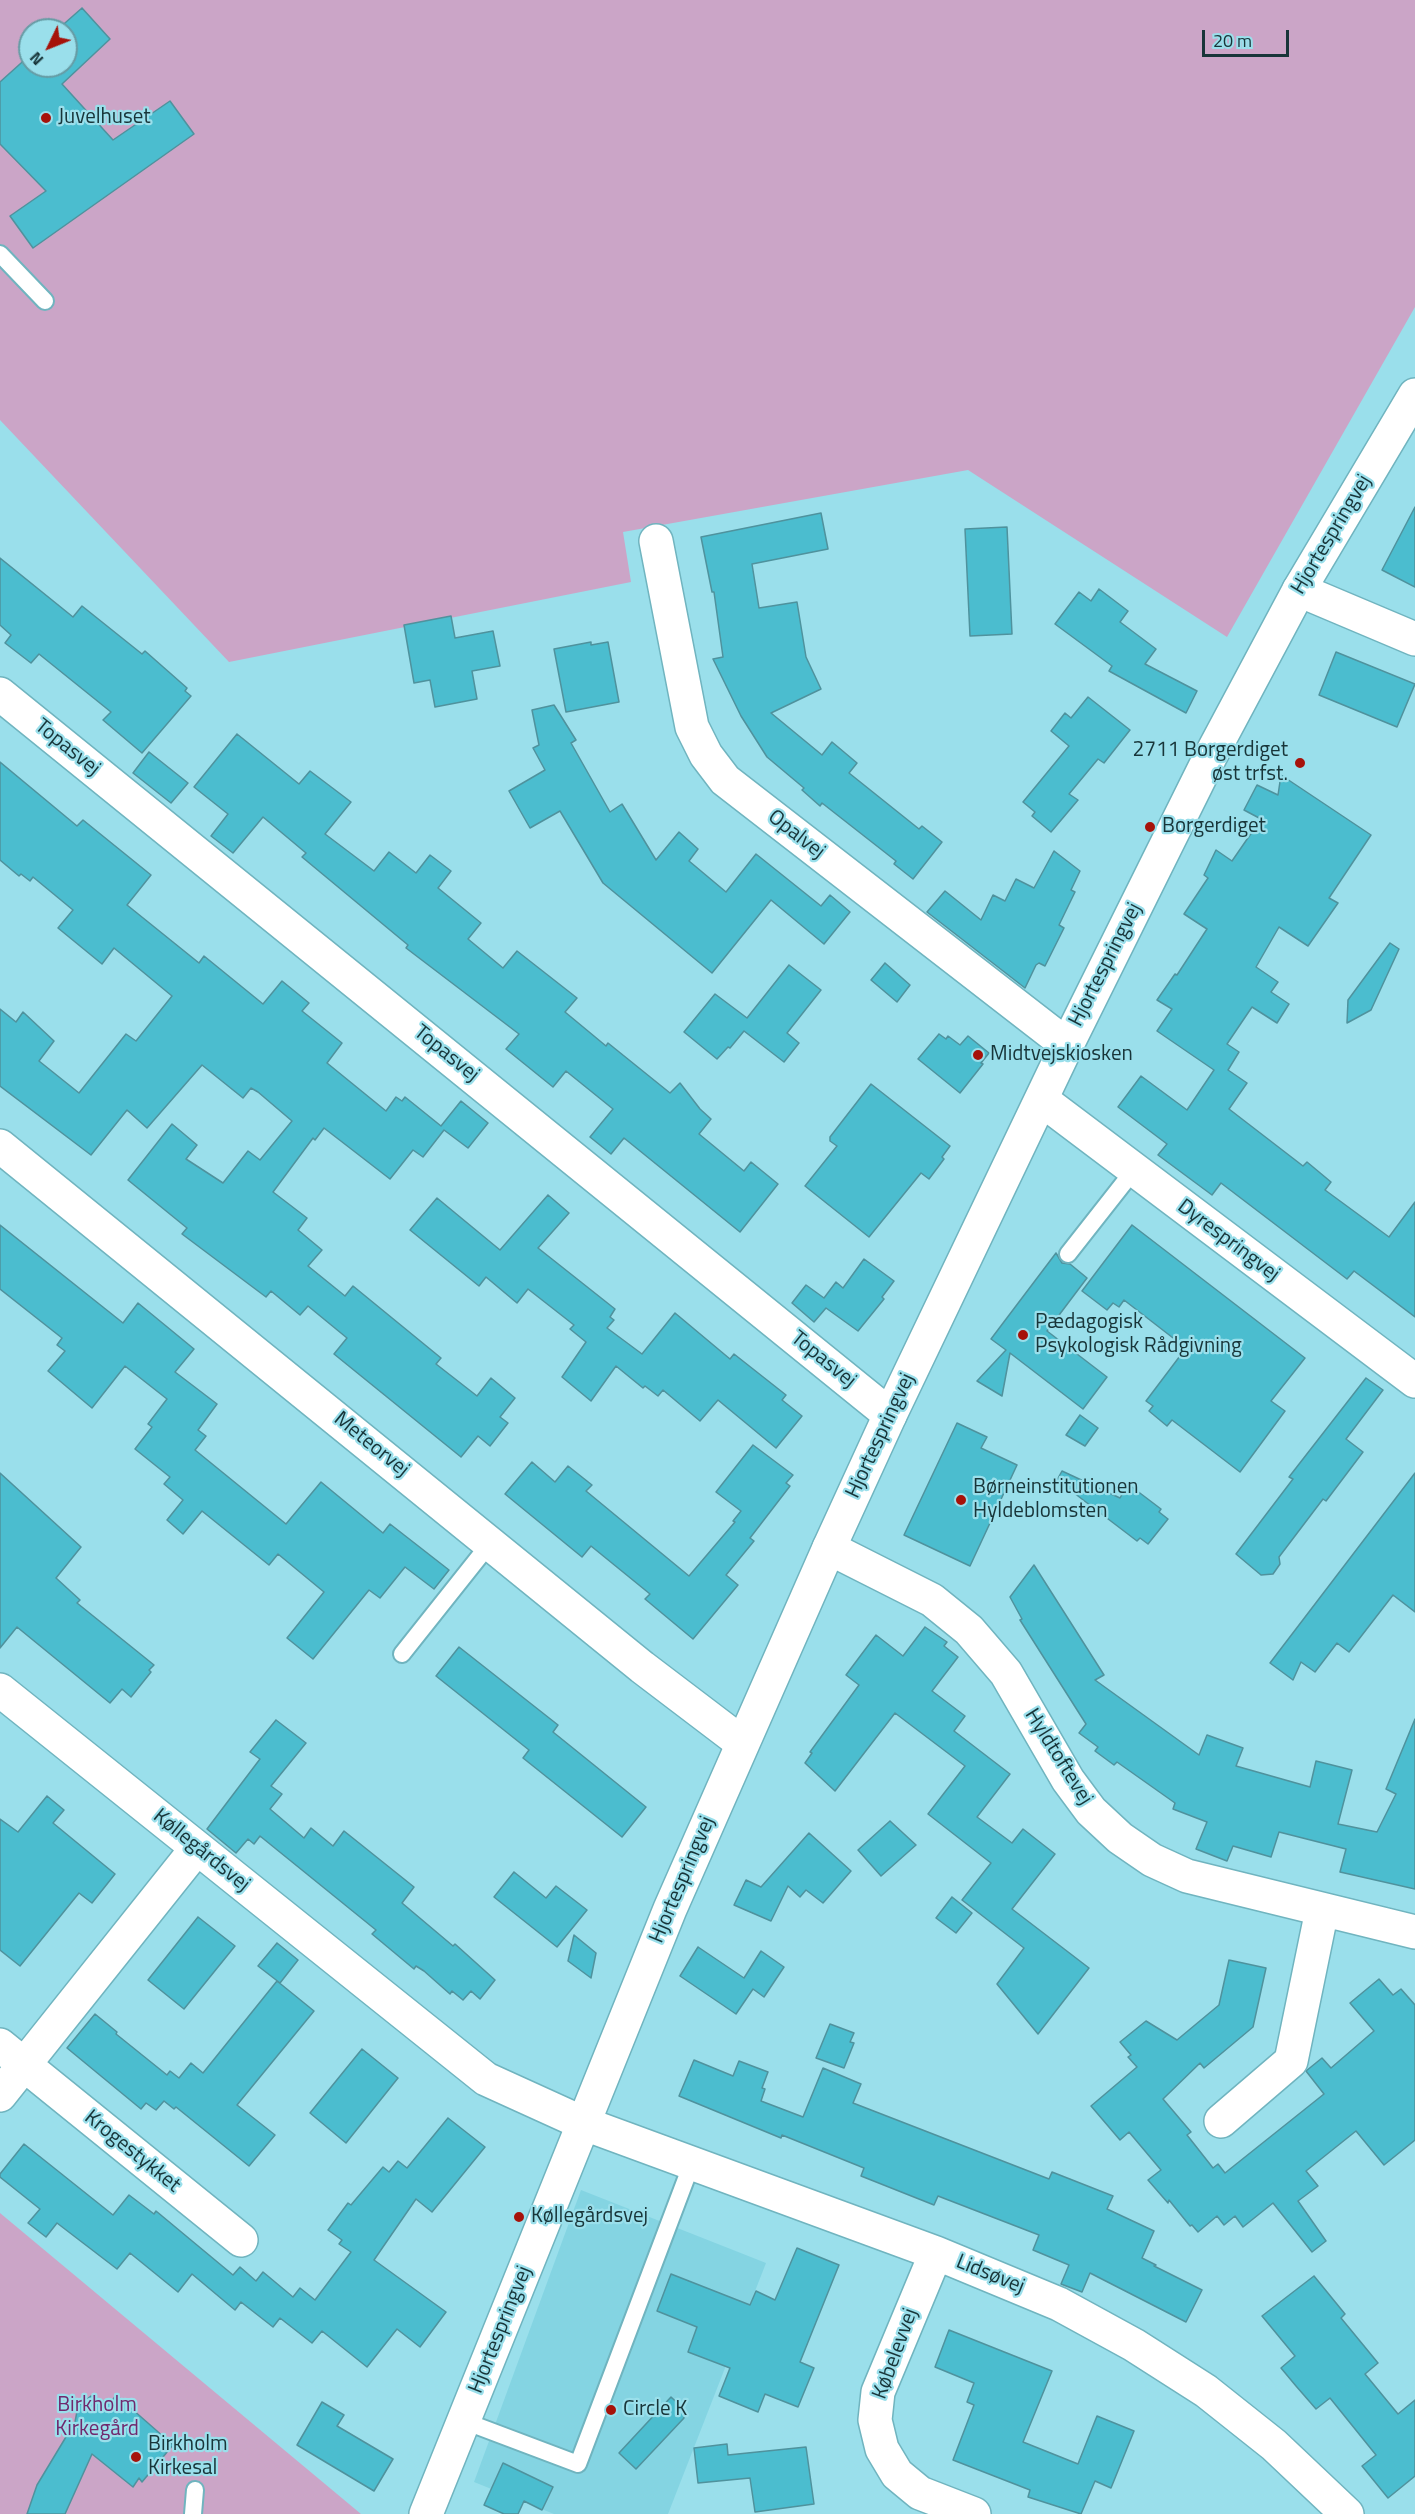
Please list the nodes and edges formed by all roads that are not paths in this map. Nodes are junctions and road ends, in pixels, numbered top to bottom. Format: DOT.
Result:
graph roads {
  1 [pos="0,254"];
  2 [pos="45,301"];
  3 [pos="1415,395"];
  4 [pos="656,541"];
  5 [pos="1299,590"];
  6 [pos="1415,639"];
  7 [pos="0,694"];
  8 [pos="1067,1045"];
  9 [pos="1042,1100"];
  10 [pos="0,1146"];
  11 [pos="1134,1170"];
  12 [pos="1068,1254"];
  13 [pos="1415,1381"];
  14 [pos="890,1415"];
  15 [pos="491,1542"];
  16 [pos="829,1548"];
  17 [pos="402,1654"];
  18 [pos="0,1690"];
  19 [pos="742,1743"];
  20 [pos="196,1848"];
  21 [pos="1322,1910"];
  22 [pos="1415,1932"];
  23 [pos="12,2055"];
  24 [pos="0,2095"];
  25 [pos="1221,2121"];
  26 [pos="585,2124"];
  27 [pos="692,2163"];
  28 [pos="241,2240"];
  29 [pos="936,2253"];
  30 [pos="464,2421"];
  31 [pos="195,2490"];
  32 [pos="193,2514"];
  33 [pos="426,2514"];
  34 [pos="974,2514"];
  35 [pos="1347,2514"];
  1 -- 2 [label="lane"];
  3 -- 5 [label="street, Hjortespringvej"];
  4 -- 8 [label="street, Opalvej"];
  5 -- 6 [label="street"];
  5 -- 8 [label="street, Hjortespringvej"];
  7 -- 14 [label="street, Topasvej"];
  8 -- 9 [label="street, Hjortespringvej"];
  9 -- 11 [label="street, Dyrespringvej"];
  9 -- 14 [label="street, Hjortespringvej"];
  10 -- 15 [label="street, Meteorvej"];
  11 -- 12 [label="lane"];
  11 -- 13 [label="street, Dyrespringvej"];
  14 -- 16 [label="street, Hjortespringvej"];
  15 -- 17 [label="lane"];
  15 -- 19 [label="street, Meteorvej"];
  16 -- 19 [label="street, Hjortespringvej"];
  16 -- 21 [label="street, Hyldtoftevej"];
  18 -- 20 [label="street, Køllegårdsvej"];
  19 -- 26 [label="street, Hjortespringvej"];
  20 -- 23 [label="street"];
  20 -- 26 [label="street, Køllegårdsvej"];
  21 -- 22 [label="street, Hyldtoftevej"];
  21 -- 25 [label="street"];
  23 -- 24 [label="street"];
  23 -- 28 [label="street, Krogestykket"];
  26 -- 27 [label="street, Lidsøvej"];
  26 -- 30 [label="street, Hjortespringvej"];
  27 -- 29 [label="street, Lidsøvej"];
  27 -- 30 [label="lane"];
  29 -- 34 [label="street, Købelevvej"];
  29 -- 35 [label="street, Lidsøvej"];
  30 -- 33 [label="street, Hjortespringvej"];
  31 -- 32 [label="lane"];
}
